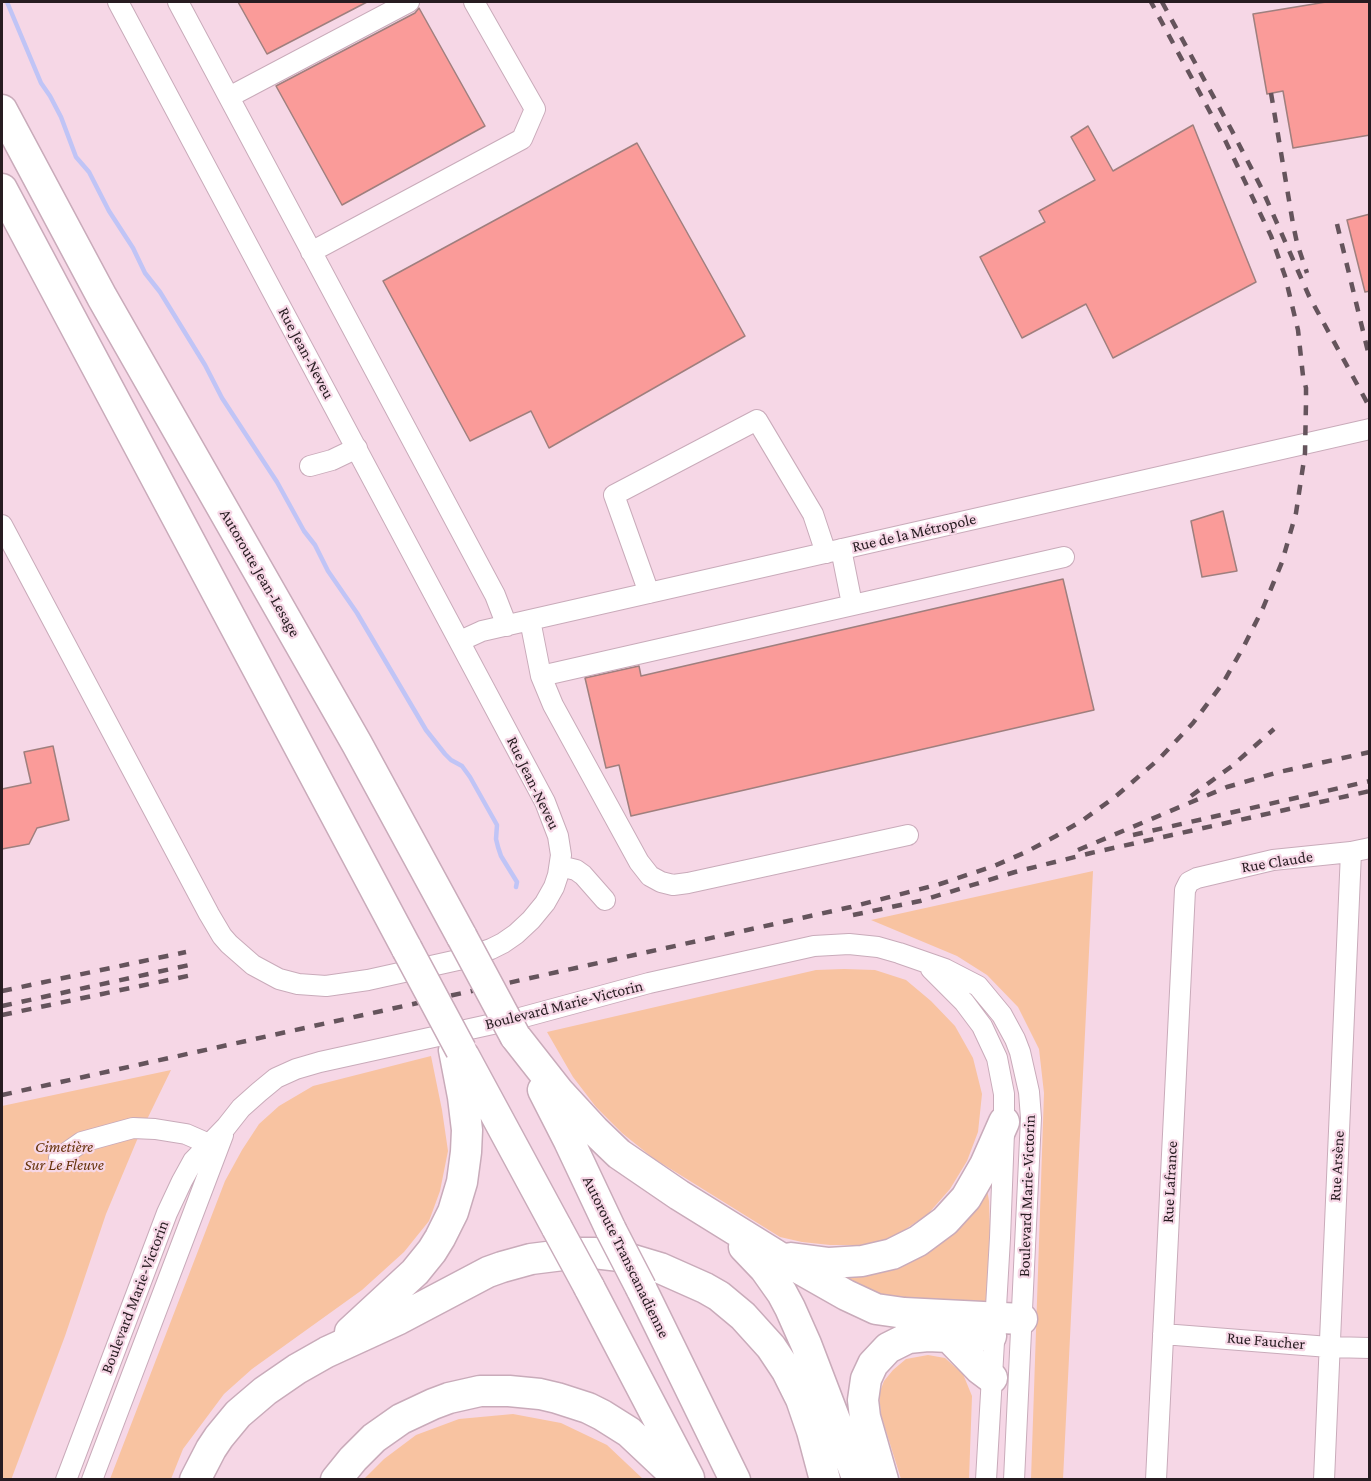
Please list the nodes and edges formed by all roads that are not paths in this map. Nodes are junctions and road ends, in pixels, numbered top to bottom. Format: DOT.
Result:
graph roads {
  1 [pos="118,2"];
  2 [pos="178,2"];
  3 [pos="409,2"];
  4 [pos="474,2"];
  5 [pos="229,97"];
  6 [pos="2,110"];
  7 [pos="2,189"];
  8 [pos="311,252"];
  9 [pos="1370,429"];
  10 [pos="357,448"];
  11 [pos="310,466"];
  12 [pos="2,525"];
  13 [pos="833,551"];
  14 [pos="1064,557"];
  15 [pos="649,593"];
  16 [pos="852,604"];
  17 [pos="530,620"];
  18 [pos="507,626"];
  19 [pos="460,641"];
  20 [pos="541,675"];
  21 [pos="909,835"];
  22 [pos="1360,850"];
  23 [pos="560,866"];
  24 [pos="1186,885"];
  25 [pos="605,900"];
  26 [pos="923,962"];
  27 [pos="515,1036"];
  28 [pos="454,1042"];
  29 [pos="1004,1122"];
  30 [pos="213,1147"];
  31 [pos="59,1158"];
  32 [pos="696,1205"];
  33 [pos="779,1257"];
  34 [pos="1008,1328"];
  35 [pos="1163,1334"];
  36 [pos="949,1337"];
  37 [pos="1329,1347"];
  38 [pos="1370,1348"];
  39 [pos="327,1352"];
  40 [pos="992,1378"];
  41 [pos="66,1479"];
  42 [pos="92,1479"];
  43 [pos="195,1479"];
  44 [pos="336,1479"];
  45 [pos="680,1479"];
  46 [pos="690,1479"];
  47 [pos="735,1479"];
  48 [pos="825,1479"];
  49 [pos="858,1479"];
  50 [pos="883,1479"];
  51 [pos="986,1479"];
  52 [pos="1014,1479"];
  53 [pos="1156,1479"];
  54 [pos="1323,1479"];
  1 -- 10 [label="street, Rue Jean-Neveu"];
  2 -- 5 [label="street"];
  3 -- 5 [label="street"];
  4 -- 8 [label="street"];
  5 -- 8 [label="street"];
  6 -- 27 [label="highway, Autoroute Jean-Lesage, bridge"];
  7 -- 28 [label="highway, bridge"];
  8 -- 18 [label="street"];
  9 -- 13 [label="street, Rue de la Métropole"];
  10 -- 11 [label="street"];
  10 -- 19 [label="street, Rue Jean-Neveu"];
  12 -- 23 [label="street, Rue Jean-Neveu"];
  13 -- 15 [label="street, Rue de la Métropole"];
  13 -- 15 [label="street"];
  13 -- 16 [label="street"];
  14 -- 16 [label="street"];
  15 -- 17 [label="street, Rue de la Métropole"];
  16 -- 20 [label="street"];
  17 -- 18 [label="street, Rue de la Métropole"];
  17 -- 20 [label="street"];
  18 -- 19 [label="street, Rue de la Métropole"];
  19 -- 23 [label="street, Rue Jean-Neveu"];
  20 -- 21 [label="street"];
  22 -- 24 [label="street, Rue Claude"];
  22 -- 37 [label="street, Rue Arsène"];
  23 -- 25 [label="street"];
  24 -- 35 [label="street, Rue Lafrance"];
  26 -- 29 [label="street, Boulevard Marie-Victorin"];
  26 -- 30 [label="street, Boulevard Marie-Victorin"];
  26 -- 34 [label="street, Boulevard Marie-Victorin"];
  27 -- 32 [label="highway"];
  27 -- 47 [label="highway, Autoroute Transcanadienne, bridge"];
  28 -- 39 [label="highway"];
  28 -- 46 [label="highway, bridge"];
  29 -- 33 [label="highway"];
  29 -- 34 [label="street, Boulevard Marie-Victorin"];
  30 -- 31 [label="street"];
  30 -- 41 [label="street, Boulevard Marie-Victorin"];
  30 -- 42 [label="street, Boulevard Marie-Victorin"];
  32 -- 33 [label="highway"];
  32 -- 49 [label="highway"];
  33 -- 34 [label="highway"];
  34 -- 36 [label="highway"];
  34 -- 40 [label="street, Boulevard Marie-Victorin"];
  34 -- 52 [label="street, Boulevard Marie-Victorin"];
  35 -- 37 [label="street, Rue Faucher"];
  35 -- 53 [label="street, Rue Lafrance"];
  36 -- 40 [label="highway"];
  36 -- 50 [label="highway"];
  37 -- 38 [label="street, Rue Faucher"];
  37 -- 54 [label="street, Rue Arsène"];
  39 -- 43 [label="highway"];
  39 -- 48 [label="highway"];
  40 -- 51 [label="street, Boulevard Marie-Victorin"];
  44 -- 45 [label="highway"];
}
